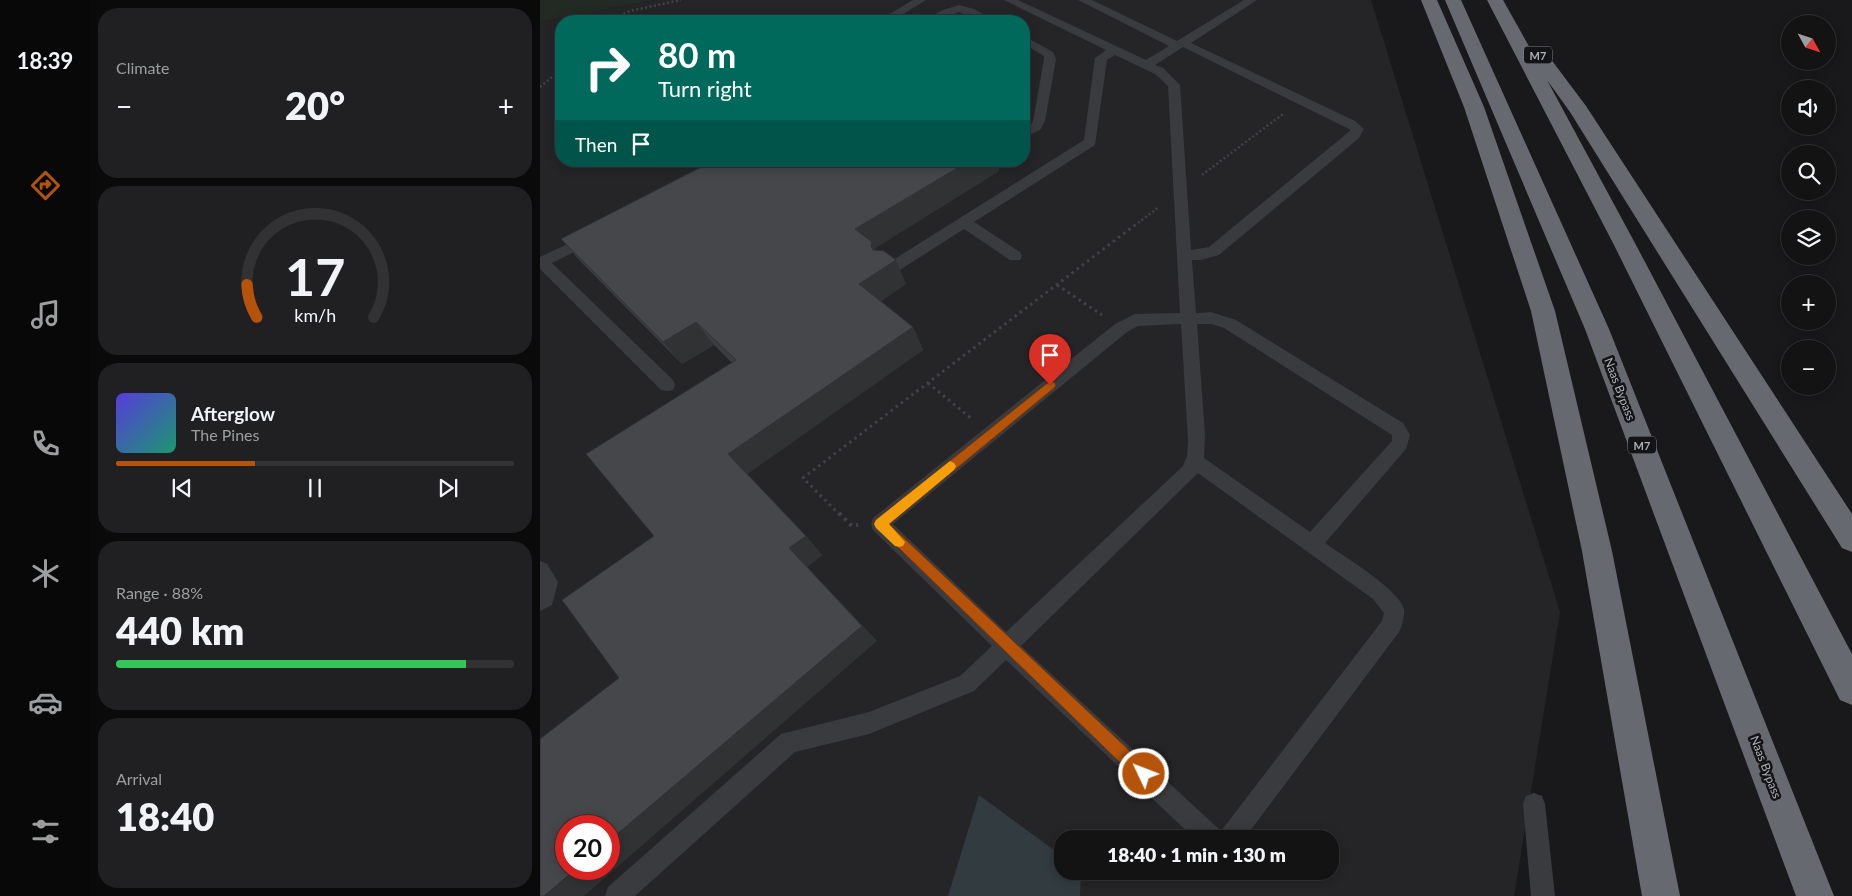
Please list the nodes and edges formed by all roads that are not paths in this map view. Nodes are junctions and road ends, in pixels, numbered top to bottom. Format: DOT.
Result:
graph roads {
  1 [pos="921,0"];
  2 [pos="1009,0"];
  3 [pos="1083,0"];
  4 [pos="1252,0"];
  5 [pos="1429,0"];
  6 [pos="1453,0"];
  7 [pos="1496,0"];
  8 [pos="1039,13"];
  9 [pos="895,15"];
  10 [pos="942,15"];
  11 [pos="978,15"];
  12 [pos="1030,18"];
  13 [pos="1030,43"];
  14 [pos="1181,44"];
  15 [pos="1115,50"];
  16 [pos="1147,65"];
  17 [pos="1030,130"];
  18 [pos="964,222"];
  19 [pos="604,231"];
  20 [pos="1184,255"];
  21 [pos="1014,256"];
  22 [pos="541,262"];
  23 [pos="890,270"];
  24 [pos="1188,319"];
  25 [pos="667,386"];
  26 [pos="1194,461"];
  27 [pos="1852,539"];
  28 [pos="1312,544"];
  29 [pos="540,570"];
  30 [pos="540,602"];
  31 [pos="1006,646"];
  32 [pos="1852,688"];
  33 [pos="1534,804"];
  34 [pos="1202,830"];
  35 [pos="1236,830"];
  36 [pos="617,896"];
  37 [pos="1543,896"];
  38 [pos="1661,896"];
  39 [pos="1815,896"];
  1 -- 9 [label="lane"];
  2 -- 8 [label="lane"];
  3 -- 14 [label="lane"];
  4 -- 14 [label="lane"];
  5 -- 38 [label="highway"];
  6 -- 39 [label="highway, Naas Bypass / M7"];
  7 -- 27 [label="highway, M7"];
  7 -- 32 [label="highway, M7"];
  8 -- 12 [label="lane"];
  8 -- 15 [label="lane"];
  10 -- 11 [label="lane"];
  13 -- 17 [label="lane"];
  14 -- 16 [label="lane"];
  14 -- 20 [label="lane"];
  15 -- 16 [label="lane"];
  15 -- 18 [label="lane"];
  16 -- 20 [label="lane"];
  18 -- 21 [label="lane"];
  18 -- 23 [label="lane"];
  19 -- 22 [label="lane"];
  20 -- 24 [label="lane"];
  22 -- 25 [label="lane"];
  24 -- 26 [label="lane"];
  24 -- 28 [label="lane"];
  24 -- 31 [label="lane"];
  26 -- 28 [label="lane"];
  26 -- 31 [label="lane"];
  28 -- 35 [label="lane"];
  29 -- 30 [label="lane"];
  31 -- 34 [label="lane"];
  31 -- 36 [label="lane"];
  33 -- 37 [label="lane"];
}
